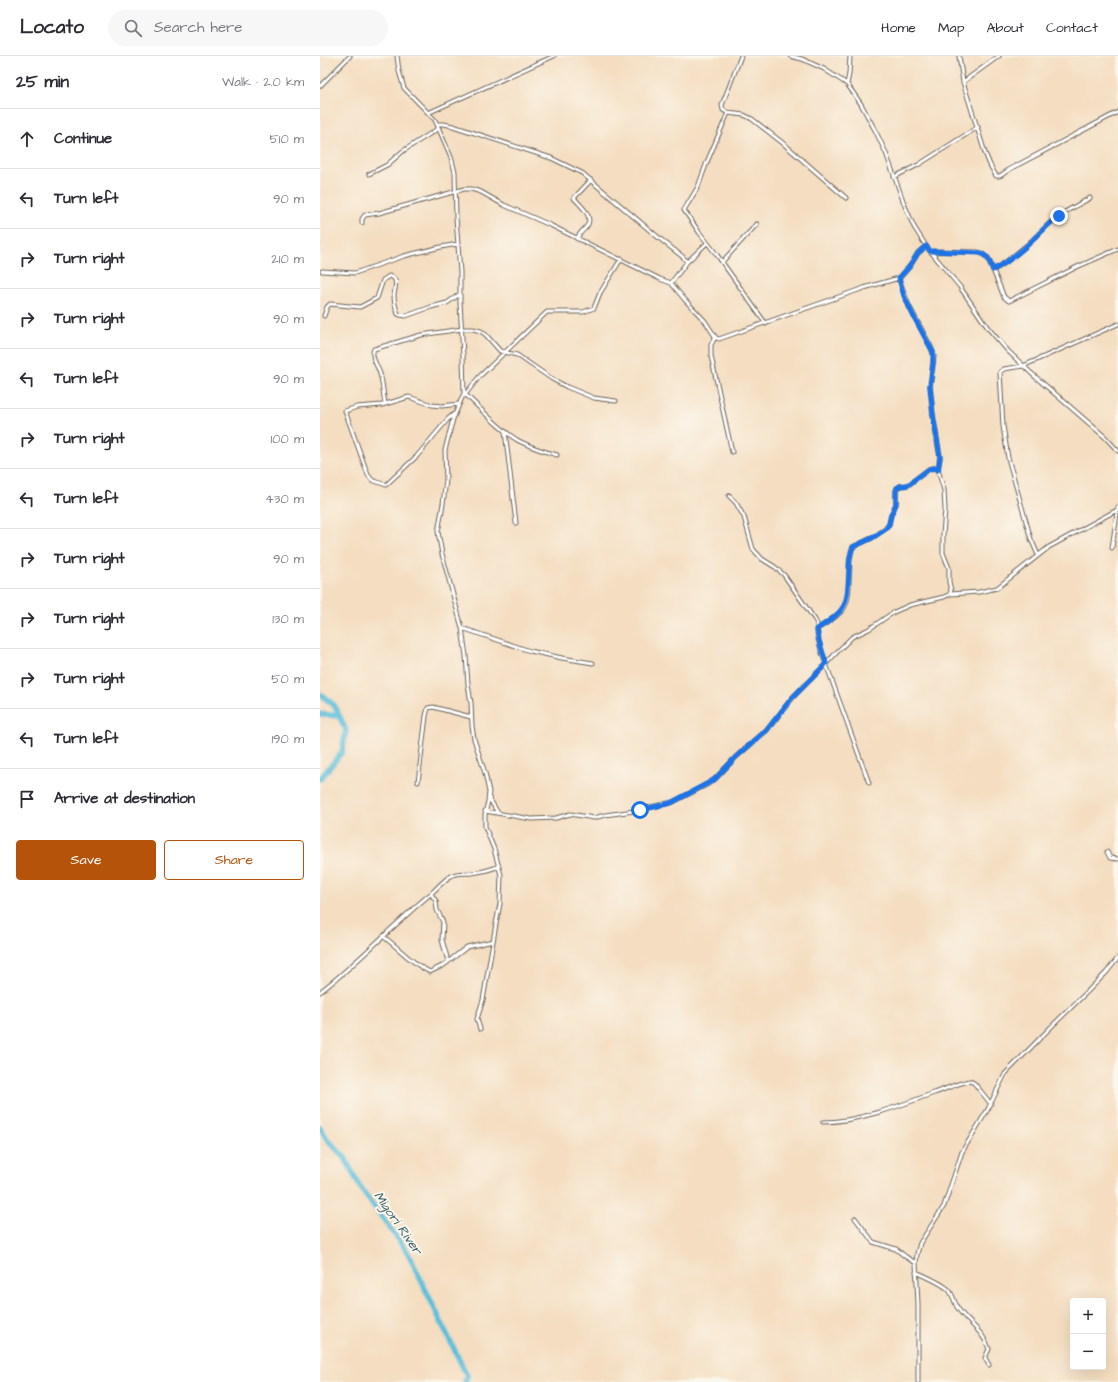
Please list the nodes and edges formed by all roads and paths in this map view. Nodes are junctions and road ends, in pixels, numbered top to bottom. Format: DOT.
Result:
graph roads {
  1 [pos="350,56"];
  2 [pos="554,56"];
  3 [pos="741,56"];
  4 [pos="790,56"];
  5 [pos="850,56"];
  6 [pos="959,56"];
  7 [pos="999,56"];
  8 [pos="398,57"];
  9 [pos="963,82"];
  10 [pos="847,84"];
  11 [pos="320,86"];
  12 [pos="1118,112"];
  13 [pos="428,113"];
  14 [pos="728,113"];
  15 [pos="438,126"];
  16 [pos="978,127"];
  17 [pos="369,174"];
  18 [pos="894,177"];
  19 [pos="591,180"];
  20 [pos="456,191"];
  21 [pos="846,198"];
  22 [pos="1090,198"];
  23 [pos="362,223"];
  24 [pos="757,224"];
  25 [pos="577,239"];
  26 [pos="707,243"];
  27 [pos="458,244"];
  28 [pos="926,246"];
  29 [pos="1118,249"];
  30 [pos="930,251"];
  31 [pos="621,259"];
  32 [pos="687,262"];
  33 [pos="722,262"];
  34 [pos="993,270"];
  35 [pos="322,271"];
  36 [pos="899,278"];
  37 [pos="671,283"];
  38 [pos="460,294"];
  39 [pos="324,316"];
  40 [pos="766,324"];
  41 [pos="1118,324"];
  42 [pos="462,329"];
  43 [pos="715,337"];
  44 [pos="506,352"];
  45 [pos="1023,366"];
  46 [pos="465,394"];
  47 [pos="461,399"];
  48 [pos="616,401"];
  49 [pos="385,404"];
  50 [pos="459,404"];
  51 [pos="455,413"];
  52 [pos="505,432"];
  53 [pos="1118,451"];
  54 [pos="732,452"];
  55 [pos="557,455"];
  56 [pos="938,470"];
  57 [pos="729,496"];
  58 [pos="1118,508"];
  59 [pos="516,523"];
  60 [pos="1112,548"];
  61 [pos="1038,555"];
  62 [pos="950,594"];
  63 [pos="462,628"];
  64 [pos="817,629"];
  65 [pos="826,663"];
  66 [pos="593,664"];
  67 [pos="472,717"];
  68 [pos="418,782"];
  69 [pos="869,783"];
  70 [pos="489,798"];
  71 [pos="485,812"];
  72 [pos="498,813"];
  73 [pos="1107,852"];
  74 [pos="1118,859"];
  75 [pos="499,866"];
  76 [pos="431,894"];
  77 [pos="384,937"];
  78 [pos="493,941"];
  79 [pos="1118,959"];
  80 [pos="448,961"];
  81 [pos="320,992"];
  82 [pos="480,1029"];
  83 [pos="991,1104"];
  84 [pos="823,1122"];
  85 [pos="855,1218"];
  86 [pos="916,1264"];
  87 [pos="916,1272"];
  88 [pos="989,1366"];
  89 [pos="918,1382"];
  1 -- 11 [label="street"];
  2 -- 13 [label="street"];
  3 -- 14 [label="street"];
  4 -- 10 [label="street"];
  5 -- 10 [label="street"];
  6 -- 9 [label="street"];
  7 -- 9 [label="street"];
  8 -- 13 [label="street"];
  9 -- 16 [label="street"];
  10 -- 18 [label="street"];
  12 -- 16 [label="street"];
  13 -- 15 [label="street"];
  14 -- 21 [label="street"];
  14 -- 26 [label="street"];
  15 -- 17 [label="street"];
  15 -- 19 [label="street"];
  15 -- 20 [label="street"];
  16 -- 18 [label="street"];
  18 -- 28 [label="street"];
  19 -- 25 [label="street"];
  19 -- 32 [label="street"];
  20 -- 23 [label="street"];
  20 -- 25 [label="street"];
  20 -- 27 [label="street"];
  22 -- 34 [label="street"];
  24 -- 33 [label="street"];
  25 -- 31 [label="street"];
  26 -- 32 [label="street"];
  26 -- 33 [label="street"];
  27 -- 35 [label="street"];
  27 -- 38 [label="street"];
  28 -- 30 [label="street"];
  28 -- 36 [label="street"];
  29 -- 34 [label="street"];
  30 -- 34 [label="street"];
  30 -- 45 [label="street"];
  31 -- 37 [label="street"];
  31 -- 44 [label="street"];
  32 -- 37 [label="street"];
  33 -- 40 [label="street"];
  36 -- 40 [label="street"];
  36 -- 56 [label="street"];
  37 -- 43 [label="street"];
  38 -- 39 [label="street"];
  38 -- 42 [label="street"];
  40 -- 43 [label="street"];
  41 -- 45 [label="street"];
  42 -- 44 [label="street"];
  42 -- 47 [label="street"];
  42 -- 49 [label="street"];
  43 -- 54 [label="street"];
  44 -- 46 [label="street"];
  44 -- 48 [label="street"];
  45 -- 53 [label="street"];
  45 -- 61 [label="street"];
  46 -- 47 [label="street"];
  46 -- 52 [label="street"];
  47 -- 50 [label="street"];
  49 -- 50 [label="street"];
  49 -- 51 [label="street"];
  50 -- 51 [label="street"];
  51 -- 63 [label="street"];
  52 -- 55 [label="street"];
  52 -- 59 [label="street"];
  56 -- 62 [label="street"];
  56 -- 64 [label="street"];
  57 -- 64 [label="street"];
  58 -- 60 [label="street"];
  58 -- 61 [label="street"];
  61 -- 62 [label="street"];
  62 -- 65 [label="street"];
  63 -- 66 [label="street"];
  63 -- 67 [label="street"];
  64 -- 65 [label="street"];
  65 -- 69 [label="street"];
  65 -- 72 [label="street"];
  67 -- 68 [label="street"];
  67 -- 70 [label="street"];
  70 -- 71 [label="street"];
  70 -- 72 [label="street"];
  71 -- 72 [label="street"];
  71 -- 75 [label="street"];
  73 -- 74 [label="street"];
  75 -- 76 [label="street"];
  75 -- 78 [label="street"];
  76 -- 77 [label="street"];
  76 -- 80 [label="street"];
  77 -- 80 [label="street"];
  77 -- 81 [label="street"];
  78 -- 80 [label="street"];
  78 -- 82 [label="street"];
  79 -- 83 [label="street"];
  83 -- 84 [label="street"];
  83 -- 86 [label="street"];
  85 -- 86 [label="street"];
  86 -- 87 [label="street"];
  87 -- 88 [label="street"];
  87 -- 89 [label="street"];
}
